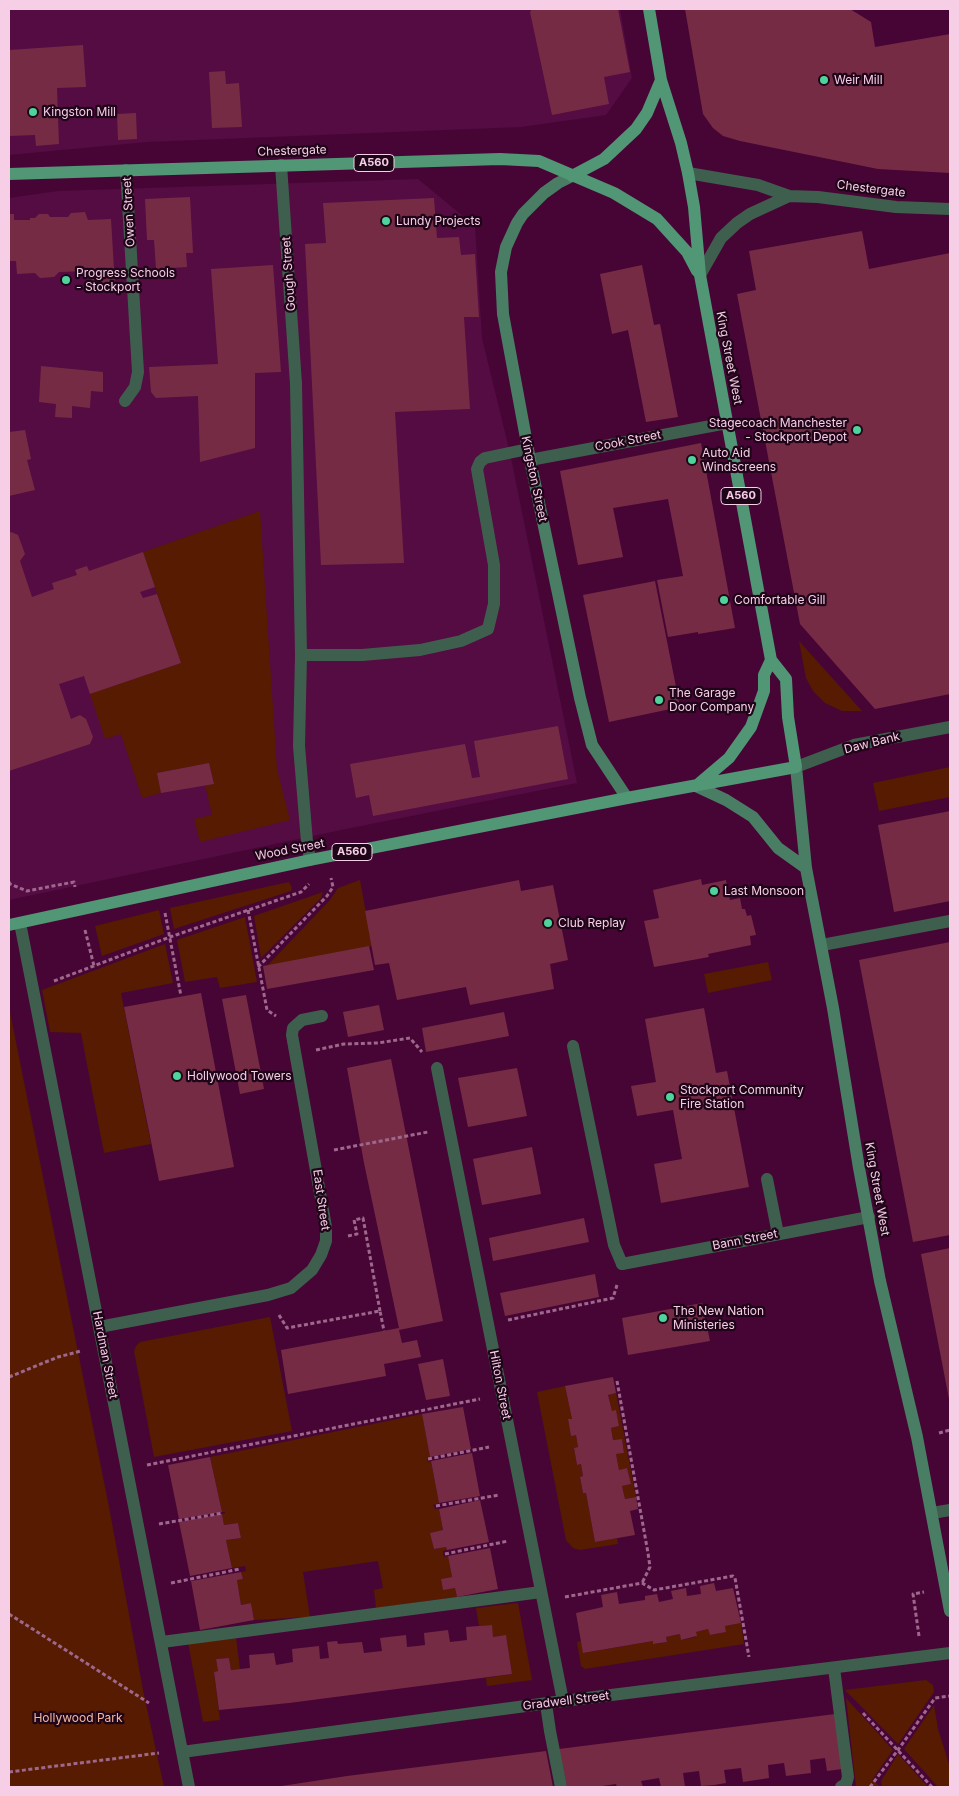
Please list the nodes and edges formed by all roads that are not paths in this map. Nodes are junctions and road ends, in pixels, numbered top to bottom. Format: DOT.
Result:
graph roads {
  1 [pos="649,9"];
  2 [pos="661,80"];
  3 [pos="281,165"];
  4 [pos="126,170"];
  5 [pos="9,174"];
  6 [pos="688,174"];
  7 [pos="572,176"];
  8 [pos="789,196"];
  9 [pos="950,209"];
  10 [pos="700,275"];
  11 [pos="125,401"];
  12 [pos="727,423"];
  13 [pos="529,454"];
  14 [pos="301,655"];
  15 [pos="771,660"];
  16 [pos="950,727"];
  17 [pos="796,767"];
  18 [pos="696,786"];
  19 [pos="626,798"];
  20 [pos="307,861"];
  21 [pos="806,868"];
  22 [pos="950,920"];
  23 [pos="14,924"];
  24 [pos="822,945"];
  25 [pos="322,1016"];
  26 [pos="573,1046"];
  27 [pos="437,1068"];
  28 [pos="767,1179"];
  29 [pos="869,1217"];
  30 [pos="778,1234"];
  31 [pos="99,1327"];
  32 [pos="950,1510"];
  33 [pos="932,1513"];
  34 [pos="542,1596"];
  35 [pos="950,1612"];
  36 [pos="162,1642"];
  37 [pos="950,1652"];
  38 [pos="834,1668"];
  39 [pos="563,1701"];
  40 [pos="546,1704"];
  41 [pos="182,1752"];
  42 [pos="189,1787"];
  43 [pos="561,1787"];
  44 [pos="841,1787"];
  1 -- 2 [label="main road, King Street West / A560"];
  2 -- 6 [label="main road, King Street West / A560"];
  2 -- 7 [label="main road"];
  3 -- 4 [label="main road, Chestergate / A560"];
  3 -- 7 [label="main road, Chestergate / A560"];
  3 -- 14 [label="street, Gough Street"];
  4 -- 5 [label="main road, Chestergate / A560"];
  4 -- 11 [label="street, Owen Street"];
  6 -- 8 [label="street, Chestergate"];
  6 -- 10 [label="main road, King Street West / A560"];
  7 -- 10 [label="main road, Chestergate / A560"];
  7 -- 13 [label="main road, Kingston Street"];
  8 -- 9 [label="street, Chestergate"];
  8 -- 10 [label="street, Chestergate"];
  10 -- 12 [label="main road, King Street West / A560"];
  12 -- 13 [label="street, Cook Street"];
  12 -- 15 [label="main road, King Street West / A560"];
  13 -- 14 [label="street, Cook Street"];
  13 -- 19 [label="main road, Kingston Street"];
  14 -- 20 [label="street, Gough Street"];
  15 -- 17 [label="main road, King Street West / A560"];
  15 -- 18 [label="main road, A560"];
  16 -- 17 [label="street, Daw Bank"];
  17 -- 18 [label="main road, A560"];
  17 -- 21 [label="main road, King Street West"];
  18 -- 19 [label="main road, Wood Street / A560"];
  18 -- 21 [label="main road"];
  19 -- 20 [label="main road, Wood Street / A560"];
  20 -- 23 [label="main road, Wood Street / A560"];
  21 -- 24 [label="main road, King Street West"];
  22 -- 24 [label="street"];
  23 -- 31 [label="street, Hardman Street"];
  24 -- 29 [label="main road, King Street West"];
  25 -- 31 [label="street, East Street"];
  26 -- 30 [label="street, Bann Street"];
  27 -- 34 [label="street, Hilton Street"];
  28 -- 30 [label="street"];
  29 -- 30 [label="street, Bann Street"];
  29 -- 33 [label="main road, King Street West"];
  31 -- 36 [label="street, Hardman Street"];
  32 -- 33 [label="street"];
  33 -- 35 [label="main road, King Street West"];
  34 -- 36 [label="street"];
  34 -- 39 [label="street, Hilton Street"];
  36 -- 41 [label="street, Hardman Street"];
  37 -- 38 [label="street, Gradwell Street"];
  38 -- 39 [label="street, Gradwell Street"];
  38 -- 44 [label="street"];
  39 -- 40 [label="street, Gradwell Street"];
  40 -- 41 [label="street, Gradwell Street"];
  40 -- 43 [label="street"];
  41 -- 42 [label="street, Hardman Street"];
}
